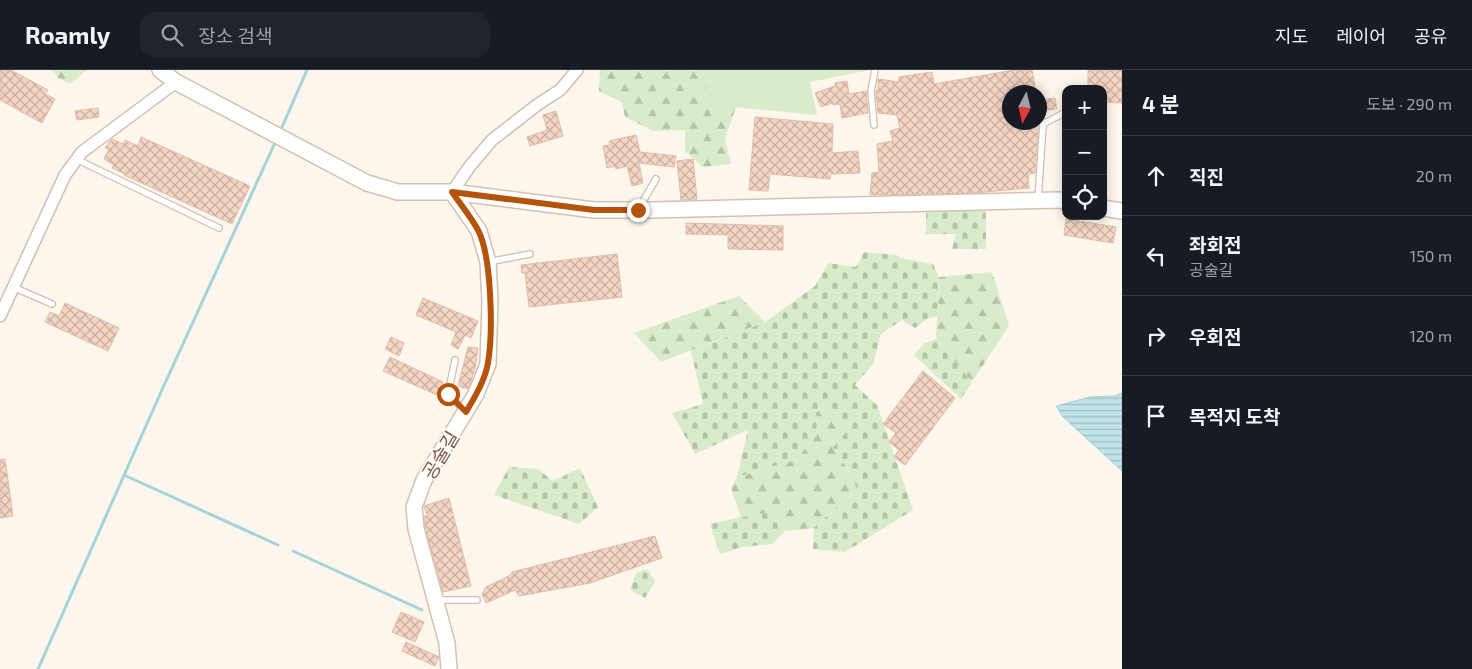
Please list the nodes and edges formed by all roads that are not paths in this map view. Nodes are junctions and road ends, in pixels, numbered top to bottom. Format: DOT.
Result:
graph roads {
  1 [pos="160,70"];
  2 [pos="577,70"];
  3 [pos="875,70"];
  4 [pos="176,82"];
  5 [pos="1062,114"];
  6 [pos="874,125"];
  7 [pos="76,159"];
  8 [pos="656,179"];
  9 [pos="452,192"];
  10 [pos="1038,200"];
  11 [pos="1062,201"];
  12 [pos="1107,209"];
  13 [pos="638,210"];
  14 [pos="1122,211"];
  15 [pos="219,228"];
  16 [pos="530,254"];
  17 [pos="488,262"];
  18 [pos="13,287"];
  19 [pos="52,304"];
  20 [pos="0,316"];
  21 [pos="455,360"];
  22 [pos="466,412"];
  23 [pos="436,600"];
  24 [pos="477,600"];
  25 [pos="449,669"];
  1 -- 4 [label="street"];
  2 -- 9 [label="street"];
  3 -- 6 [label="lane"];
  4 -- 7 [label="street"];
  4 -- 9 [label="street"];
  5 -- 10 [label="lane"];
  7 -- 15 [label="lane"];
  7 -- 18 [label="street"];
  8 -- 13 [label="lane"];
  9 -- 13 [label="street"];
  9 -- 17 [label="street, 공술길"];
  10 -- 11 [label="street"];
  10 -- 13 [label="street"];
  12 -- 14 [label="street"];
  16 -- 17 [label="lane"];
  17 -- 22 [label="street, 공술길"];
  18 -- 19 [label="lane"];
  18 -- 20 [label="street"];
  21 -- 22 [label="lane"];
  22 -- 23 [label="street, 공술길"];
  23 -- 24 [label="lane"];
  23 -- 25 [label="street, 공술길"];
}
